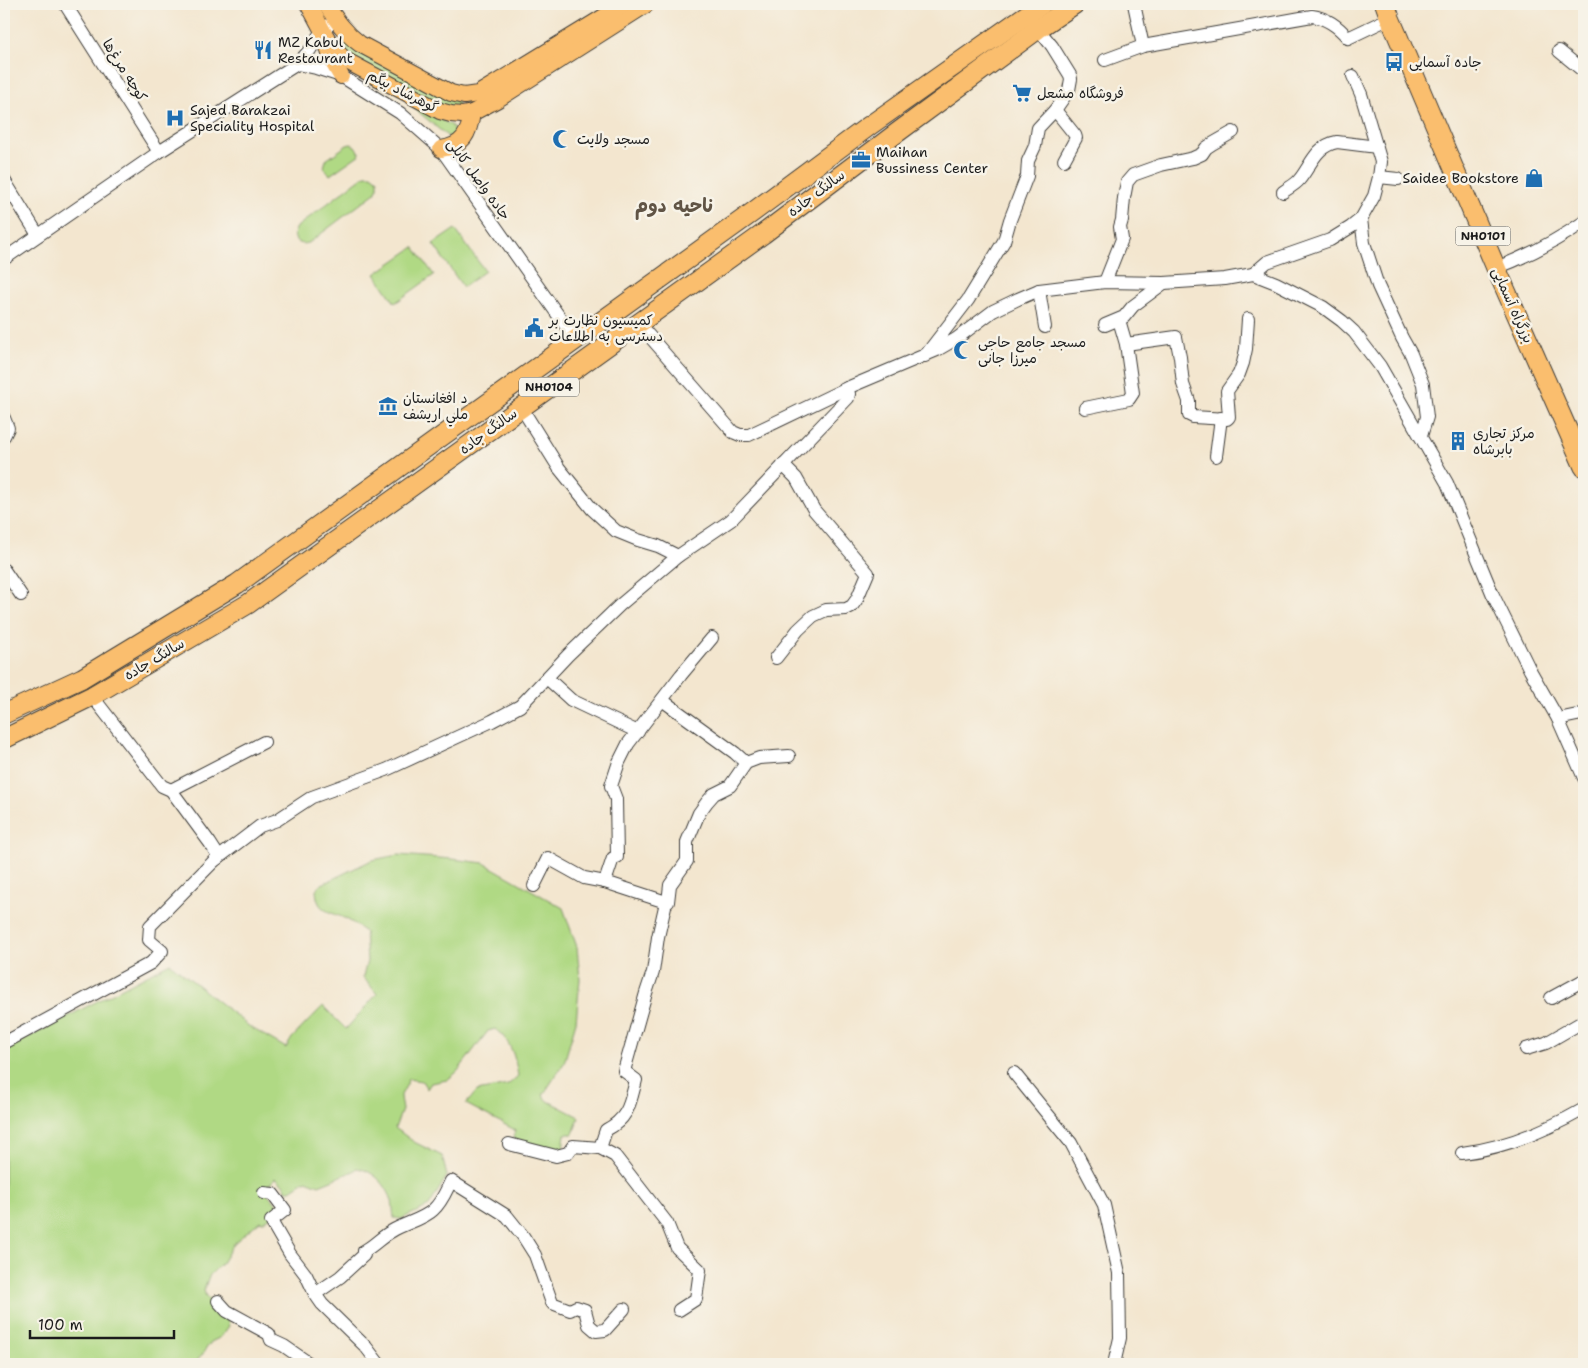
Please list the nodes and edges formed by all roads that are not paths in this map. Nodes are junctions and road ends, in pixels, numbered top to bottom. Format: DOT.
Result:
graph roads {
  1 [pos="65,4"];
  2 [pos="308,4"];
  3 [pos="326,4"];
  4 [pos="625,4"];
  5 [pos="648,4"];
  6 [pos="1042,4"];
  7 [pos="1075,4"];
  8 [pos="1134,4"];
  9 [pos="1388,11"];
  10 [pos="336,20"];
  11 [pos="1038,29"];
  12 [pos="324,34"];
  13 [pos="1143,46"];
  14 [pos="1559,51"];
  15 [pos="1105,60"];
  16 [pos="296,64"];
  17 [pos="1584,70"];
  18 [pos="341,76"];
  19 [pos="1353,76"];
  20 [pos="1055,110"];
  21 [pos="472,113"];
  22 [pos="1233,132"];
  23 [pos="1377,147"];
  24 [pos="441,149"];
  25 [pos="159,152"];
  26 [pos="1064,160"];
  27 [pos="1380,177"];
  28 [pos="1398,179"];
  29 [pos="4,180"];
  30 [pos="1282,192"];
  31 [pos="1361,219"];
  32 [pos="1584,222"];
  33 [pos="38,236"];
  34 [pos="4,259"];
  35 [pos="1496,268"];
  36 [pos="1253,274"];
  37 [pos="1105,282"];
  38 [pos="1164,283"];
  39 [pos="1039,290"];
  40 [pos="1248,319"];
  41 [pos="1118,320"];
  42 [pos="638,322"];
  43 [pos="1106,324"];
  44 [pos="1045,326"];
  45 [pos="575,339"];
  46 [pos="1126,344"];
  47 [pos="925,356"];
  48 [pos="848,388"];
  49 [pos="522,407"];
  50 [pos="1085,408"];
  51 [pos="4,418"];
  52 [pos="1221,418"];
  53 [pos="4,436"];
  54 [pos="1421,436"];
  55 [pos="1216,456"];
  56 [pos="783,466"];
  57 [pos="1584,467"];
  58 [pos="366,490"];
  59 [pos="380,509"];
  60 [pos="678,556"];
  61 [pos="4,570"];
  62 [pos="21,595"];
  63 [pos="712,638"];
  64 [pos="776,658"];
  65 [pos="547,678"];
  66 [pos="92,696"];
  67 [pos="662,700"];
  68 [pos="1584,712"];
  69 [pos="4,714"];
  70 [pos="1558,719"];
  71 [pos="638,732"];
  72 [pos="4,739"];
  73 [pos="264,742"];
  74 [pos="790,756"];
  75 [pos="746,763"];
  76 [pos="1584,778"];
  77 [pos="171,790"];
  78 [pos="214,861"];
  79 [pos="605,882"];
  80 [pos="534,886"];
  81 [pos="666,902"];
  82 [pos="1584,980"];
  83 [pos="1551,998"];
  84 [pos="1584,1021"];
  85 [pos="4,1043"];
  86 [pos="1526,1049"];
  87 [pos="1014,1073"];
  88 [pos="1584,1110"];
  89 [pos="509,1144"];
  90 [pos="600,1148"];
  91 [pos="1462,1153"];
  92 [pos="264,1193"];
  93 [pos="315,1294"];
  94 [pos="218,1300"];
  95 [pos="624,1309"];
  96 [pos="679,1310"];
  97 [pos="310,1364"];
  98 [pos="380,1364"];
  99 [pos="1114,1364"];
  1 -- 25 [label="street, کوچه مرغ‌ها"];
  2 -- 12 [label="main road, گوهرشاد بیگم"];
  3 -- 10 [label="main road, گوهرشاد بیگم"];
  4 -- 10 [label="main road, گوهرشاد بیگم"];
  5 -- 21 [label="main road"];
  6 -- 45 [label="highway, سالنگ جاده / NH0104"];
  7 -- 11 [label="highway, سالنگ جاده / NH0104"];
  8 -- 13 [label="street"];
  9 -- 13 [label="street"];
  9 -- 35 [label="highway, بزرگراه آسمایی / NH0101"];
  10 -- 12 [label="street"];
  11 -- 20 [label="street"];
  11 -- 42 [label="highway, سالنگ جاده / NH0104"];
  12 -- 16 [label="street"];
  12 -- 18 [label="main road"];
  12 -- 21 [label="main road, گوهرشاد بیگم"];
  13 -- 15 [label="street"];
  14 -- 17 [label="street"];
  16 -- 18 [label="street, جاده واصل کابلی"];
  16 -- 25 [label="street"];
  18 -- 24 [label="street, جاده واصل کابلی"];
  19 -- 23 [label="street"];
  20 -- 26 [label="street"];
  20 -- 47 [label="street"];
  21 -- 24 [label="main road"];
  22 -- 37 [label="street"];
  23 -- 27 [label="street"];
  23 -- 30 [label="street"];
  24 -- 45 [label="street, جاده واصل کابلی"];
  25 -- 33 [label="street"];
  27 -- 28 [label="street"];
  27 -- 31 [label="street"];
  29 -- 33 [label="street"];
  31 -- 36 [label="street"];
  31 -- 54 [label="street"];
  32 -- 35 [label="street"];
  33 -- 34 [label="street"];
  35 -- 57 [label="highway, بزرگراه آسمایی / NH0101"];
  36 -- 38 [label="street"];
  36 -- 54 [label="street"];
  37 -- 38 [label="street"];
  37 -- 39 [label="street"];
  38 -- 41 [label="street"];
  39 -- 44 [label="street"];
  39 -- 47 [label="street"];
  40 -- 52 [label="street"];
  41 -- 43 [label="street"];
  41 -- 46 [label="street"];
  42 -- 48 [label="street"];
  42 -- 49 [label="highway, سالنگ جاده / NH0104"];
  45 -- 58 [label="highway, سالنگ جاده / NH0104"];
  46 -- 50 [label="street"];
  46 -- 52 [label="street"];
  47 -- 48 [label="street"];
  48 -- 56 [label="street"];
  49 -- 59 [label="highway, سالنگ جاده / NH0104"];
  49 -- 60 [label="street"];
  51 -- 53 [label="street"];
  52 -- 55 [label="street"];
  54 -- 70 [label="street"];
  56 -- 60 [label="street"];
  56 -- 64 [label="street"];
  58 -- 59 [label="highway"];
  58 -- 69 [label="highway, سالنگ جاده / NH0104"];
  59 -- 66 [label="highway, سالنگ جاده / NH0104"];
  60 -- 65 [label="street"];
  61 -- 62 [label="street"];
  63 -- 67 [label="street"];
  65 -- 71 [label="street"];
  65 -- 78 [label="street"];
  66 -- 72 [label="highway, سالنگ جاده / NH0104"];
  66 -- 77 [label="street"];
  67 -- 71 [label="street"];
  67 -- 75 [label="street"];
  68 -- 70 [label="street"];
  70 -- 76 [label="street"];
  71 -- 79 [label="street"];
  73 -- 77 [label="street"];
  74 -- 75 [label="street"];
  75 -- 81 [label="street"];
  77 -- 78 [label="street"];
  78 -- 85 [label="street"];
  79 -- 80 [label="street"];
  79 -- 81 [label="street"];
  81 -- 90 [label="street"];
  82 -- 83 [label="street"];
  84 -- 86 [label="street"];
  87 -- 99 [label="street"];
  88 -- 91 [label="street"];
  89 -- 90 [label="street"];
  90 -- 96 [label="street"];
  92 -- 93 [label="street"];
  93 -- 95 [label="street"];
  93 -- 98 [label="street"];
  94 -- 97 [label="street"];
}
